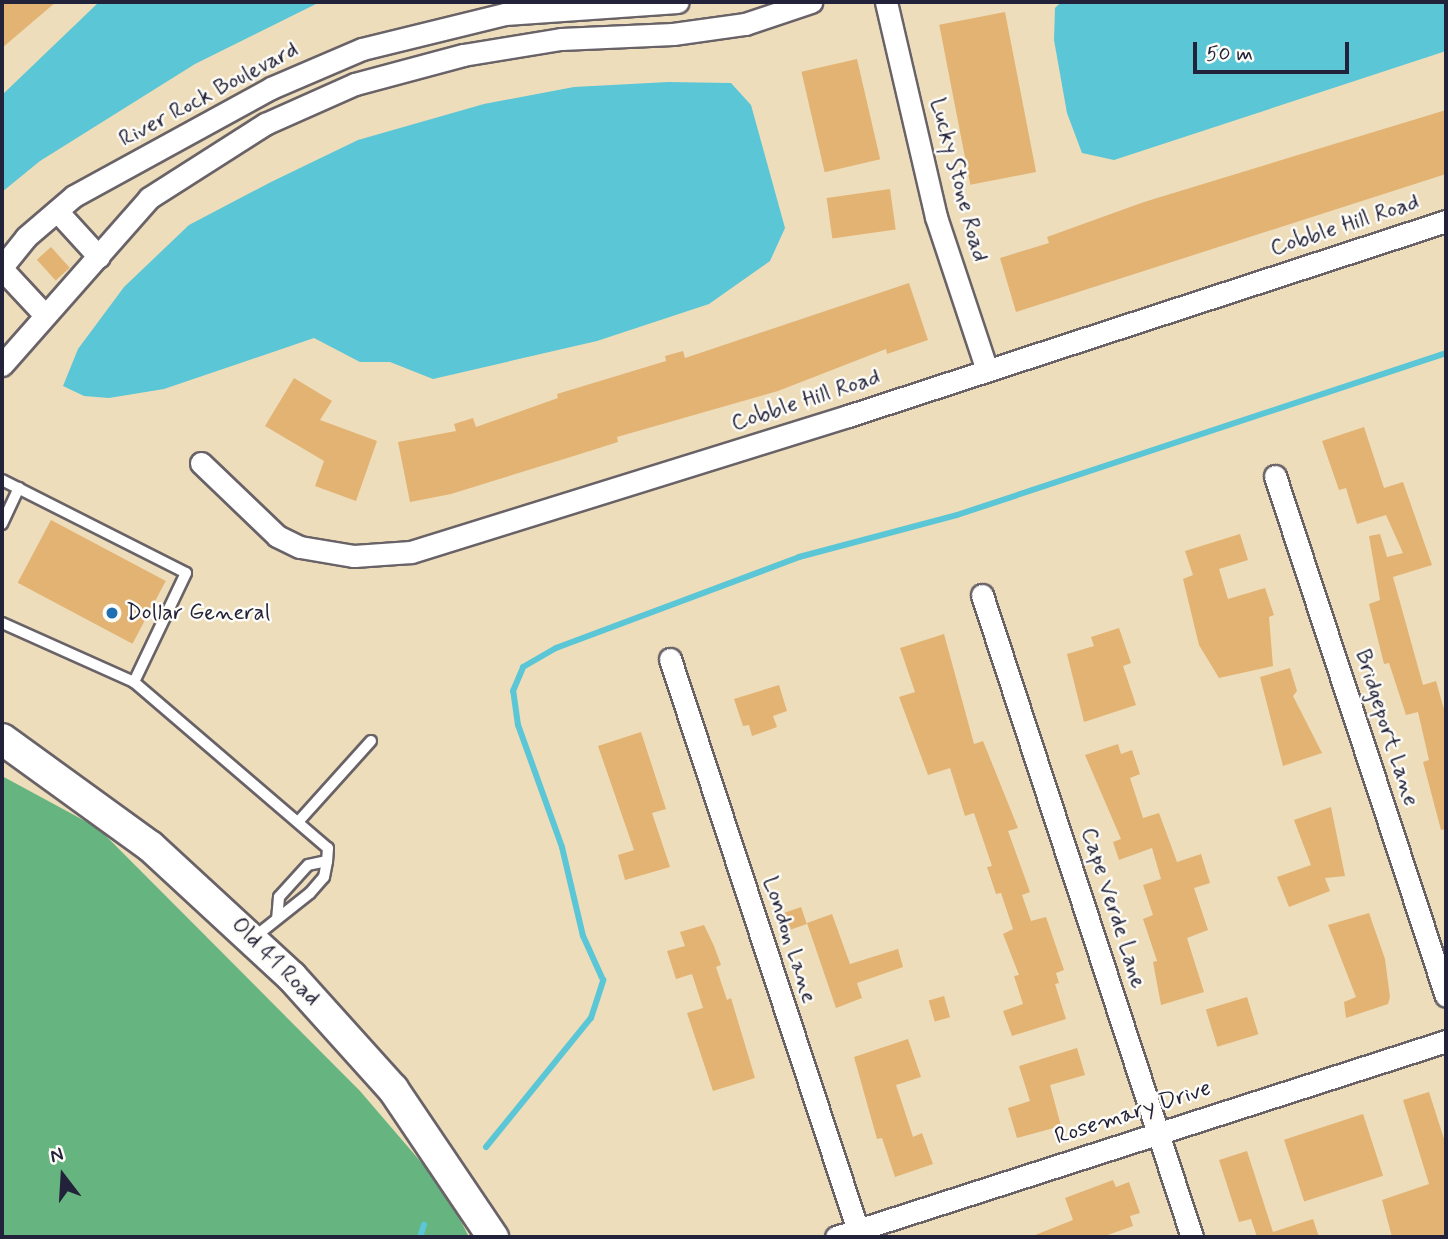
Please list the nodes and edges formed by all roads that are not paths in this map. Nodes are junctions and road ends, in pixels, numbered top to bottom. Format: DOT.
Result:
graph roads {
  1 [pos="678,2"];
  2 [pos="811,2"];
  3 [pos="886,2"];
  4 [pos="57,211"];
  5 [pos="1446,220"];
  6 [pos="99,257"];
  7 [pos="2,268"];
  8 [pos="44,314"];
  9 [pos="2,365"];
  10 [pos="987,370"];
  11 [pos="201,463"];
  12 [pos="1275,476"];
  13 [pos="2,480"];
  14 [pos="19,488"];
  15 [pos="2,524"];
  16 [pos="982,595"];
  17 [pos="2,623"];
  18 [pos="670,659"];
  19 [pos="134,682"];
  20 [pos="2,739"];
  21 [pos="372,741"];
  22 [pos="298,822"];
  23 [pos="327,861"];
  24 [pos="277,918"];
  25 [pos="252,939"];
  26 [pos="1446,996"];
  27 [pos="1446,1041"];
  28 [pos="1158,1132"];
  29 [pos="859,1234"];
  30 [pos="493,1237"];
  31 [pos="836,1237"];
  32 [pos="1192,1237"];
  1 -- 4 [label="street, River Rock Boulevard"];
  2 -- 6 [label="street"];
  3 -- 10 [label="street, Lucky Stone Road"];
  4 -- 6 [label="street"];
  4 -- 7 [label="street, River Rock Boulevard"];
  5 -- 10 [label="street, Cobble Hill Road"];
  6 -- 8 [label="street"];
  7 -- 8 [label="street"];
  8 -- 9 [label="street"];
  10 -- 11 [label="street, Cobble Hill Road"];
  12 -- 26 [label="street, Bridgeport Lane"];
  13 -- 14 [label="lane"];
  14 -- 15 [label="lane"];
  14 -- 19 [label="lane"];
  16 -- 28 [label="street, Cape Verde Lane"];
  17 -- 19 [label="lane"];
  18 -- 29 [label="street, London Lane"];
  19 -- 22 [label="lane"];
  20 -- 25 [label="street, Old 41 Road"];
  21 -- 22 [label="lane"];
  22 -- 23 [label="lane"];
  23 -- 24 [label="lane"];
  23 -- 24 [label="lane"];
  24 -- 25 [label="lane"];
  25 -- 30 [label="street, Old 41 Road"];
  27 -- 28 [label="street, Rosemary Drive"];
  28 -- 29 [label="street, Rosemary Drive"];
  28 -- 32 [label="street, Cape Verde Lane"];
  29 -- 31 [label="street, Rosemary Drive"];
}
